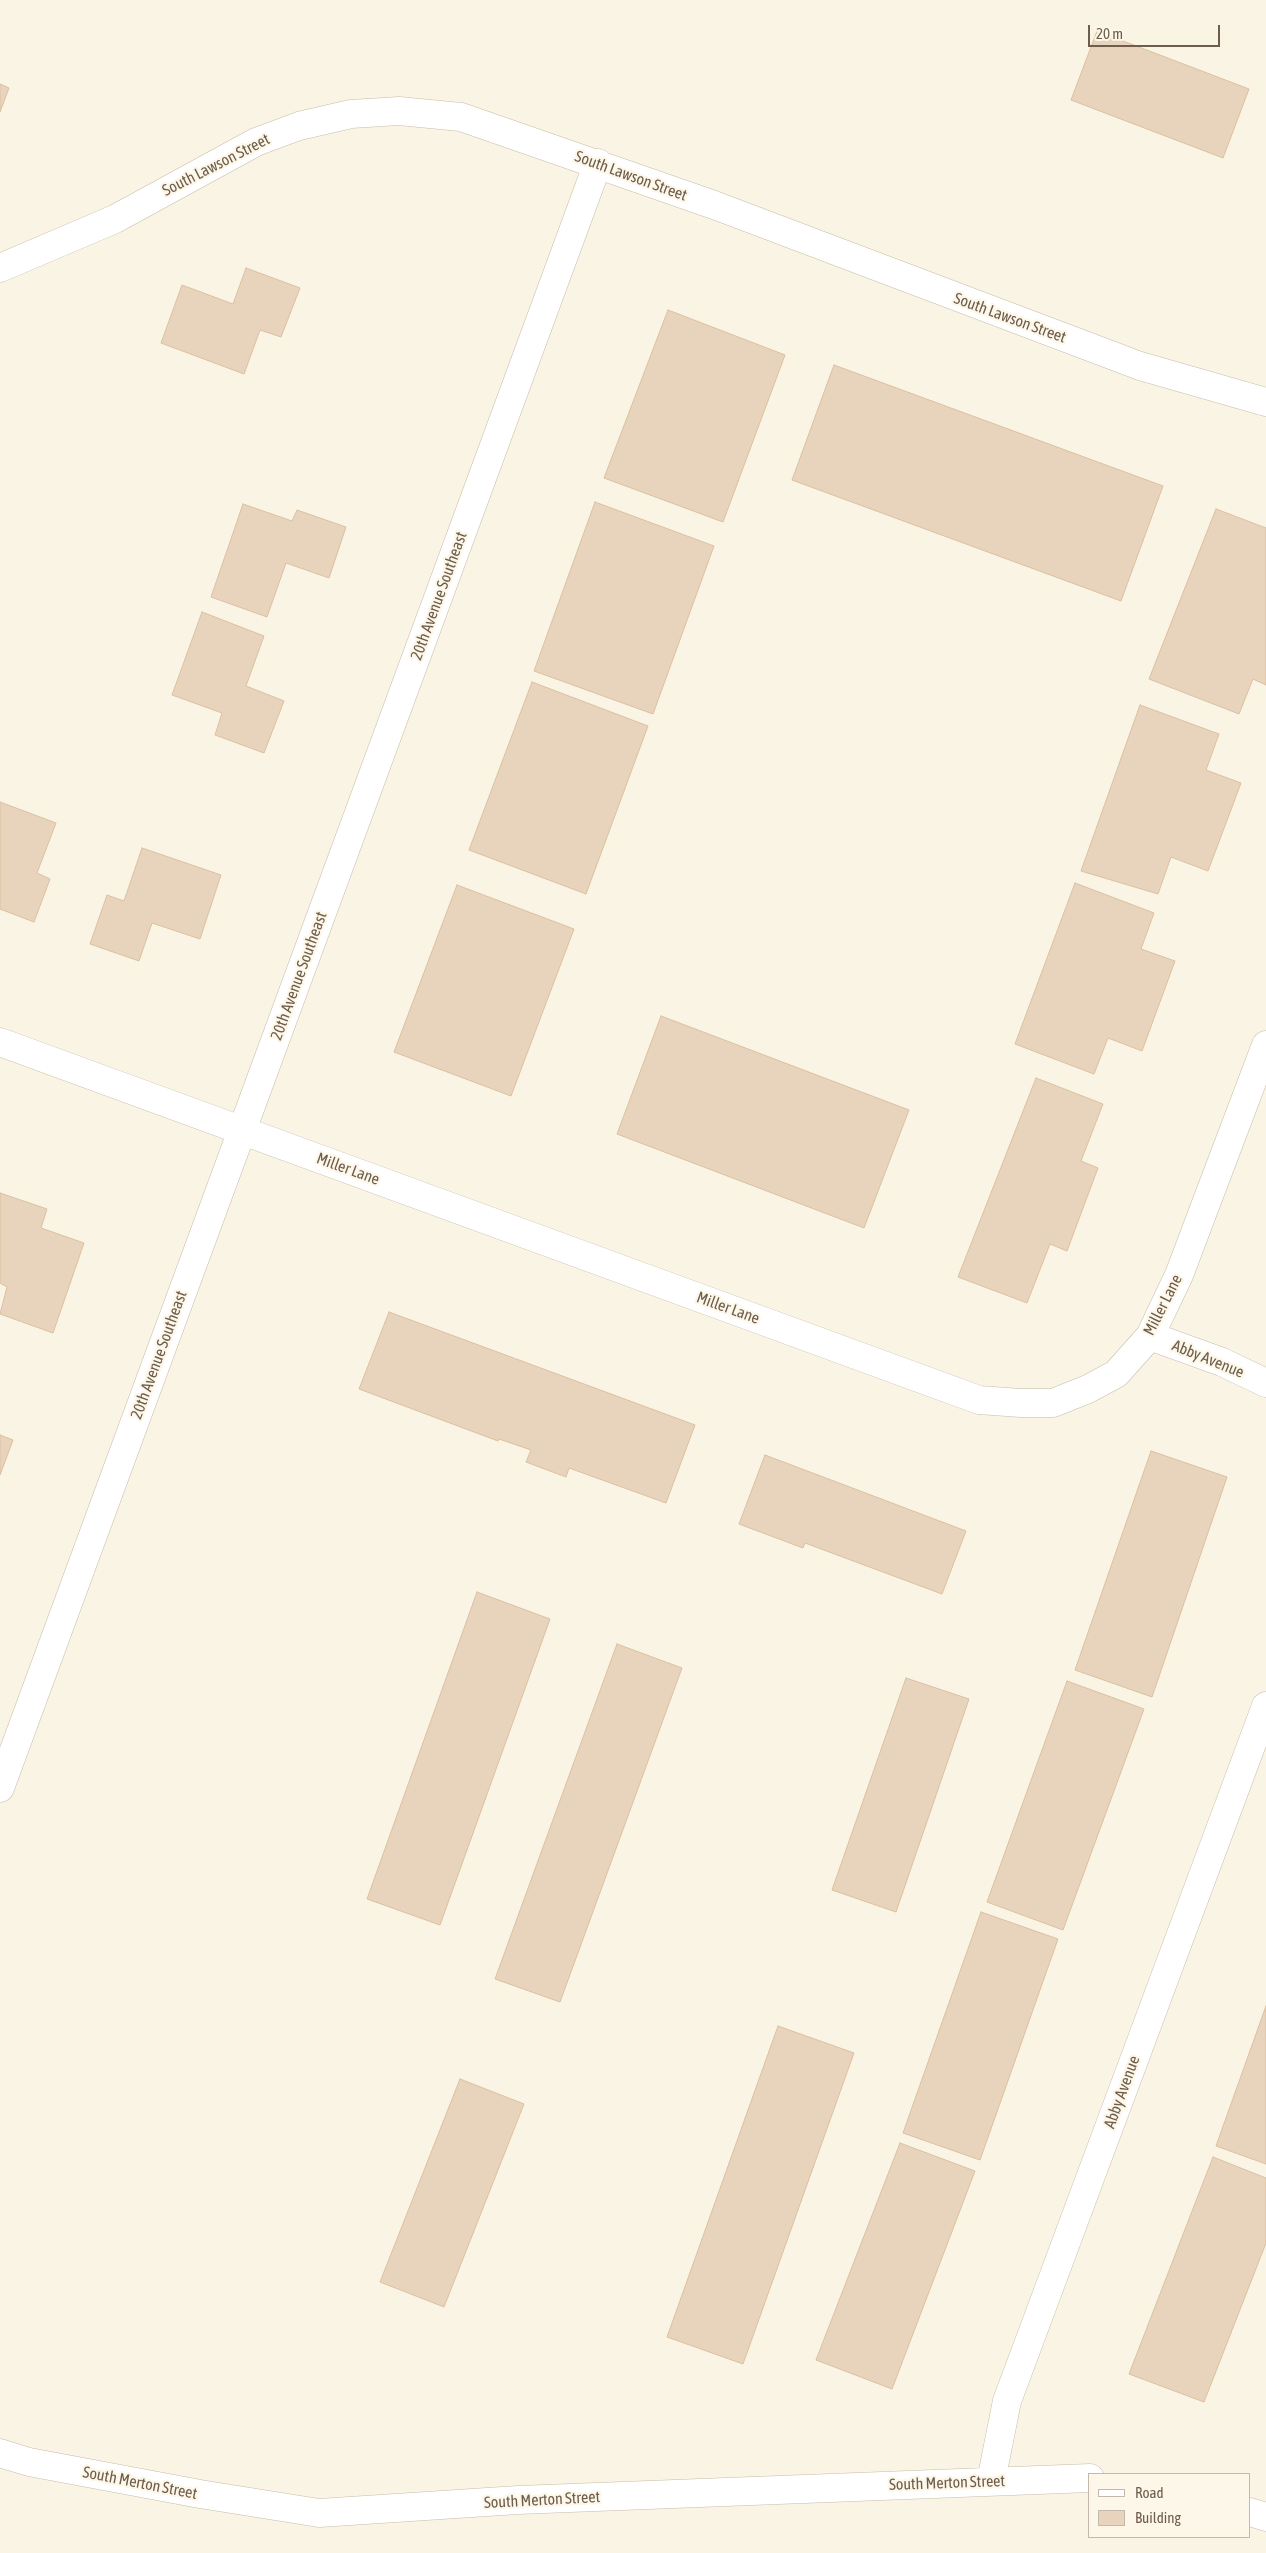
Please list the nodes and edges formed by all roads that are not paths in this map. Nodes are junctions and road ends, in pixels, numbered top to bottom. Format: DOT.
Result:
graph roads {
  1 [pos="598,164"];
  2 [pos="0,268"];
  3 [pos="1266,402"];
  4 [pos="0,1042"];
  5 [pos="1266,1045"];
  6 [pos="242,1130"];
  7 [pos="1150,1336"];
  8 [pos="1266,1383"];
  9 [pos="1266,1706"];
  10 [pos="8,1740"];
  11 [pos="0,1788"];
  12 [pos="0,2453"];
  13 [pos="1088,2478"];
  14 [pos="991,2481"];
  15 [pos="1251,2512"];
  16 [pos="1266,2517"];
  1 -- 2 [label="street, South Lawson Street"];
  1 -- 3 [label="street, South Lawson Street"];
  1 -- 6 [label="street, 20th Avenue Southeast"];
  4 -- 6 [label="street, Miller Lane"];
  5 -- 7 [label="street, Miller Lane"];
  6 -- 7 [label="street, Miller Lane"];
  6 -- 10 [label="street, 20th Avenue Southeast"];
  7 -- 8 [label="street, Abby Avenue"];
  9 -- 14 [label="street, Abby Avenue"];
  10 -- 11 [label="street, 20th Avenue Southeast"];
  12 -- 14 [label="street, South Merton Street"];
  13 -- 14 [label="street, South Merton Street"];
  15 -- 16 [label="street"];
}
